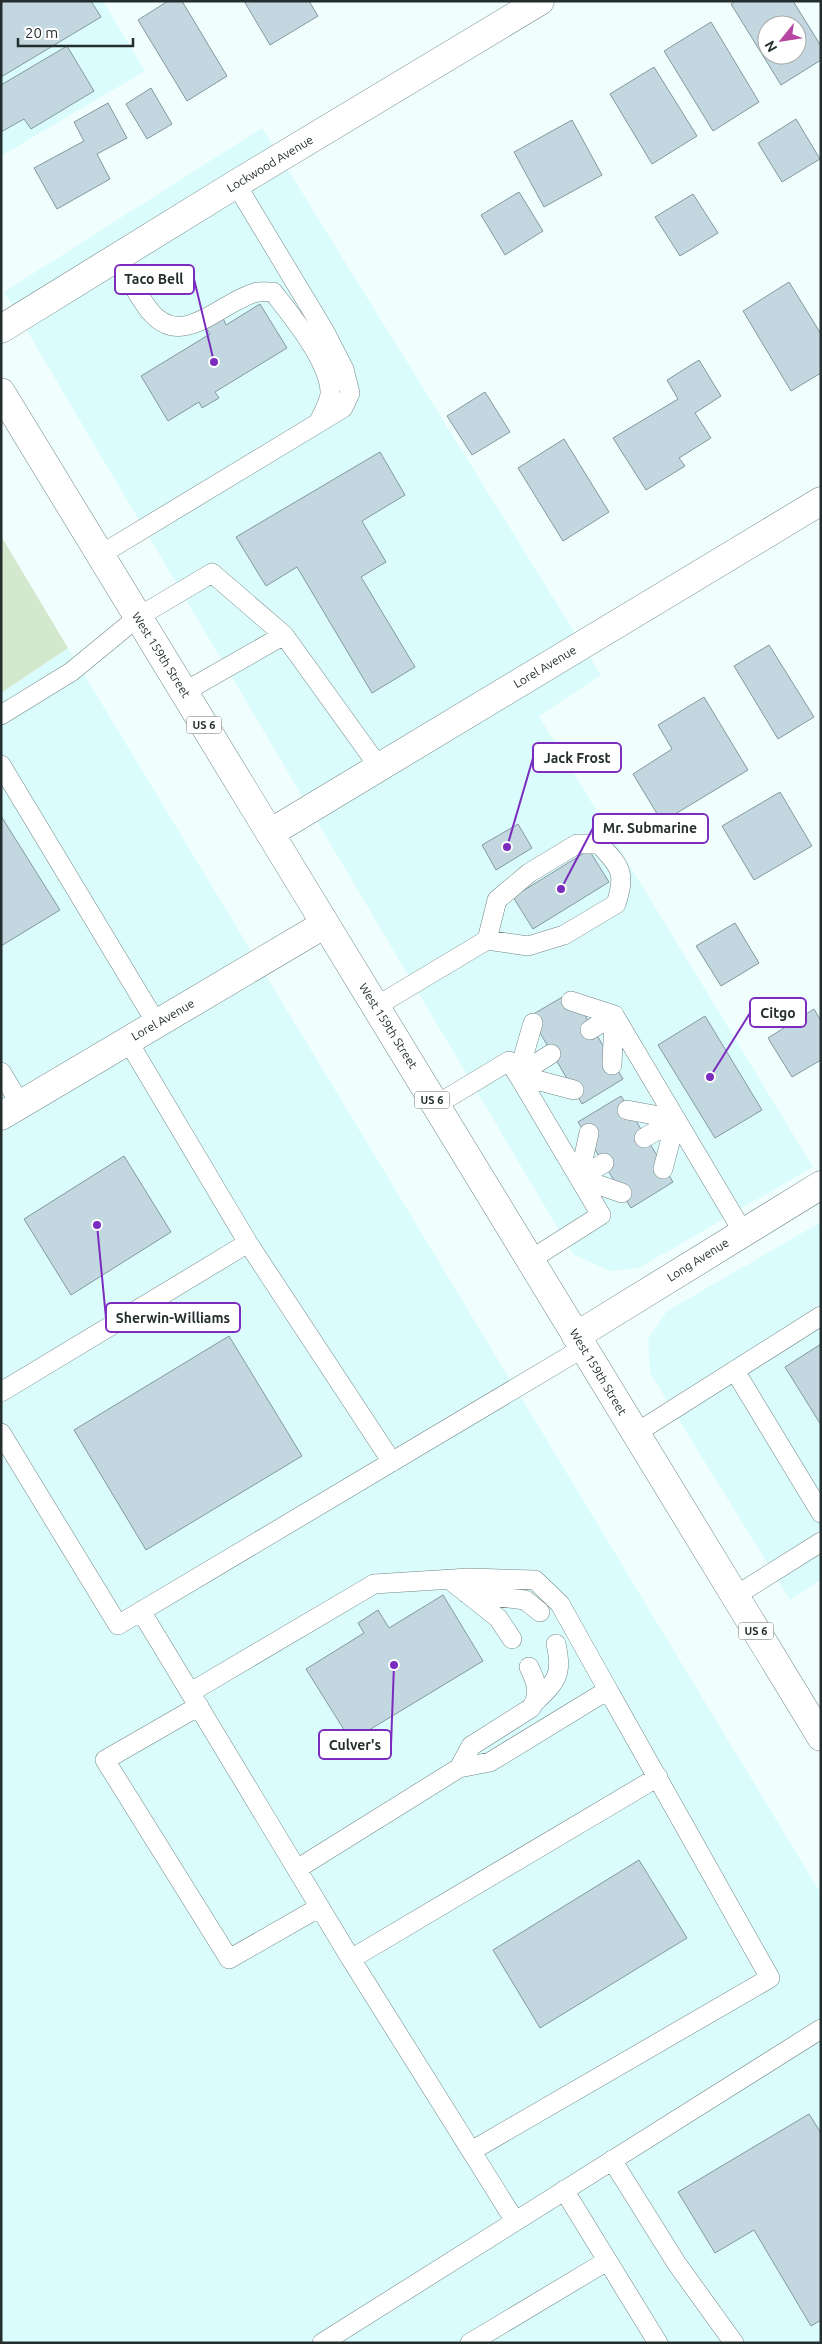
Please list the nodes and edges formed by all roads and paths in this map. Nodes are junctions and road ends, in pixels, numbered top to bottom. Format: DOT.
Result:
graph roads {
  1 [pos="540,1"];
  2 [pos="236,184"];
  3 [pos="116,258"];
  4 [pos="1,329"];
  5 [pos="1,392"];
  6 [pos="318,423"];
  7 [pos="821,501"];
  8 [pos="100,555"];
  9 [pos="138,617"];
  10 [pos="284,635"];
  11 [pos="184,692"];
  12 [pos="1,715"];
  13 [pos="1,764"];
  14 [pos="379,768"];
  15 [pos="270,833"];
  16 [pos="326,924"];
  17 [pos="487,940"];
  18 [pos="571,1001"];
  19 [pos="376,1007"];
  20 [pos="614,1015"];
  21 [pos="533,1023"];
  22 [pos="156,1024"];
  23 [pos="590,1030"];
  24 [pos="128,1041"];
  25 [pos="551,1054"];
  26 [pos="612,1065"];
  27 [pos="1,1072"];
  28 [pos="518,1075"];
  29 [pos="574,1090"];
  30 [pos="436,1105"];
  31 [pos="11,1110"];
  32 [pos="627,1110"];
  33 [pos="676,1119"];
  34 [pos="589,1133"];
  35 [pos="644,1138"];
  36 [pos="604,1163"];
  37 [pos="663,1169"];
  38 [pos="579,1178"];
  39 [pos="821,1185"];
  40 [pos="622,1193"];
  41 [pos="743,1232"];
  42 [pos="248,1243"];
  43 [pos="530,1260"];
  44 [pos="821,1316"];
  45 [pos="580,1342"];
  46 [pos="735,1371"];
  47 [pos="1,1392"];
  48 [pos="1,1433"];
  49 [pos="636,1433"];
  50 [pos="392,1462"];
  51 [pos="821,1512"];
  52 [pos="821,1542"];
  53 [pos="450,1580"];
  54 [pos="466,1593"];
  55 [pos="735,1596"];
  56 [pos="141,1610"];
  57 [pos="540,1612"];
  58 [pos="512,1639"];
  59 [pos="556,1644"];
  60 [pos="530,1667"];
  61 [pos="608,1690"];
  62 [pos="195,1699"];
  63 [pos="536,1701"];
  64 [pos="821,1737"];
  65 [pos="459,1768"];
  66 [pos="658,1777"];
  67 [pos="297,1869"];
  68 [pos="320,1907"];
  69 [pos="351,1959"];
  70 [pos="821,2029"];
  71 [pos="473,2150"];
  72 [pos="612,2160"];
  73 [pos="564,2190"];
  74 [pos="515,2221"];
  75 [pos="607,2261"];
  76 [pos="322,2343"];
  77 [pos="470,2343"];
  78 [pos="658,2343"];
  79 [pos="734,2343"];
  1 -- 2 [label="street, Lockwood Avenue"];
  2 -- 3 [label="street, Lockwood Avenue"];
  2 -- 6 [label="lane"];
  3 -- 4 [label="street, Lockwood Avenue"];
  3 -- 6 [label="lane"];
  5 -- 8 [label="street, West 159th Street / US 6"];
  6 -- 8 [label="lane"];
  7 -- 14 [label="street, Lorel Avenue"];
  8 -- 9 [label="street, West 159th Street / US 6"];
  9 -- 10 [label="lane"];
  9 -- 11 [label="street, West 159th Street / US 6"];
  9 -- 12 [label="lane"];
  10 -- 11 [label="lane"];
  10 -- 14 [label="lane"];
  11 -- 15 [label="street, West 159th Street / US 6"];
  13 -- 22 [label="lane"];
  14 -- 15 [label="street, Lorel Avenue"];
  15 -- 16 [label="street, West 159th Street / US 6"];
  16 -- 19 [label="street, West 159th Street / US 6"];
  16 -- 22 [label="street, Lorel Avenue"];
  17 -- 17 [label="lane"];
  17 -- 19 [label="lane"];
  18 -- 20 [label="lane"];
  19 -- 30 [label="street, West 159th Street / US 6"];
  20 -- 23 [label="lane"];
  20 -- 26 [label="lane"];
  20 -- 33 [label="lane"];
  21 -- 28 [label="lane"];
  22 -- 24 [label="street, Lorel Avenue"];
  24 -- 31 [label="street, Lorel Avenue"];
  24 -- 42 [label="lane"];
  25 -- 28 [label="lane"];
  27 -- 31 [label="lane"];
  28 -- 29 [label="lane"];
  28 -- 30 [label="lane"];
  28 -- 38 [label="lane"];
  30 -- 43 [label="street, West 159th Street / US 6"];
  32 -- 33 [label="lane"];
  33 -- 35 [label="lane"];
  33 -- 37 [label="lane"];
  33 -- 41 [label="lane"];
  34 -- 38 [label="lane"];
  36 -- 38 [label="lane"];
  38 -- 40 [label="lane"];
  38 -- 43 [label="lane"];
  39 -- 41 [label="street, Long Avenue"];
  41 -- 45 [label="street, Long Avenue"];
  42 -- 47 [label="lane"];
  42 -- 50 [label="lane"];
  43 -- 45 [label="street, West 159th Street / US 6"];
  44 -- 46 [label="lane"];
  45 -- 49 [label="street, West 159th Street / US 6"];
  45 -- 50 [label="lane"];
  46 -- 49 [label="lane"];
  46 -- 51 [label="lane"];
  48 -- 56 [label="lane"];
  49 -- 55 [label="street, West 159th Street / US 6"];
  50 -- 56 [label="lane"];
  52 -- 55 [label="lane"];
  53 -- 54 [label="lane"];
  53 -- 61 [label="lane"];
  53 -- 62 [label="lane"];
  54 -- 57 [label="lane"];
  54 -- 58 [label="lane"];
  55 -- 64 [label="street, West 159th Street / US 6"];
  56 -- 62 [label="lane"];
  59 -- 63 [label="lane"];
  60 -- 63 [label="lane"];
  61 -- 65 [label="lane"];
  61 -- 66 [label="lane"];
  62 -- 67 [label="lane"];
  62 -- 68 [label="lane"];
  63 -- 65 [label="lane"];
  65 -- 67 [label="lane"];
  66 -- 69 [label="lane"];
  66 -- 71 [label="lane"];
  67 -- 68 [label="lane"];
  68 -- 69 [label="lane"];
  69 -- 71 [label="lane"];
  70 -- 72 [label="lane"];
  71 -- 74 [label="lane"];
  72 -- 73 [label="lane"];
  72 -- 79 [label="lane"];
  73 -- 74 [label="lane"];
  73 -- 75 [label="lane"];
  74 -- 76 [label="lane"];
  75 -- 77 [label="lane"];
  75 -- 78 [label="lane"];
}
